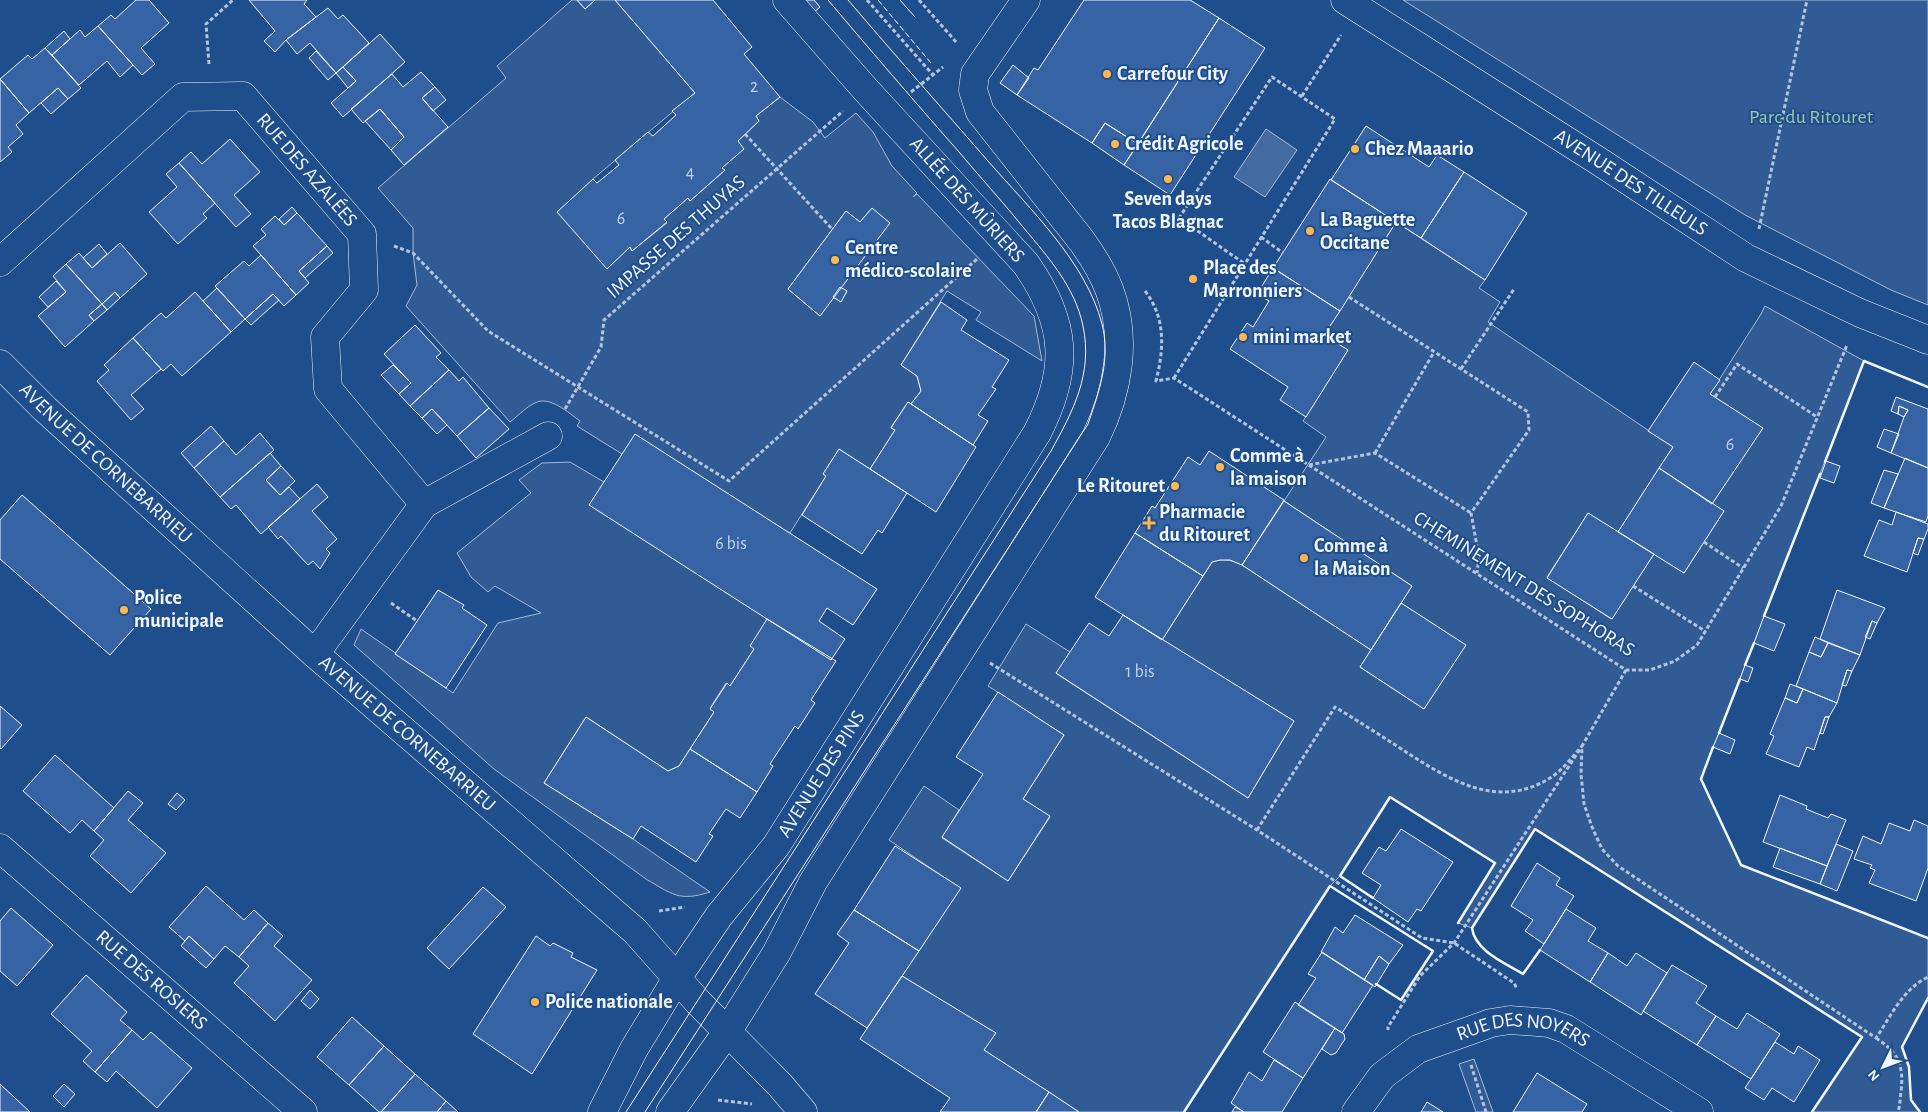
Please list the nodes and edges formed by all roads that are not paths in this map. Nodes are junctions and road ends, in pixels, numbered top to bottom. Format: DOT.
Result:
graph roads {
  1 [pos="787,0"];
  2 [pos="1026,0"];
  3 [pos="1345,0"];
  4 [pos="0,262"];
  5 [pos="1928,340"];
  6 [pos="0,364"];
  7 [pos="1037,434"];
  8 [pos="548,436"];
  9 [pos="424,504"];
  10 [pos="315,654"];
  11 [pos="0,848"];
  12 [pos="677,978"];
  13 [pos="727,1032"];
  14 [pos="303,1112"];
  15 [pos="602,1112"];
  16 [pos="670,1112"];
  17 [pos="803,1112"];
  18 [pos="1356,1112"];
  19 [pos="1699,1112"];
  1 -- 7 [label="street, ALLÉE DES MÛRIERS"];
  2 -- 13 [label="street"];
  3 -- 5 [label="street, AVENUE DES TILLEULS"];
  4 -- 9 [label="street, RUE DES AZALÉES"];
  6 -- 10 [label="street, AVENUE DE CORNEBARRIEU"];
  7 -- 12 [label="street, AVENUE DES PINS"];
  8 -- 9 [label="street"];
  9 -- 10 [label="street"];
  10 -- 12 [label="street, AVENUE DE CORNEBARRIEU"];
  11 -- 14 [label="street, RUE DES ROSIERS"];
  12 -- 13 [label="street, AVENUE DE CORNEBARRIEU"];
  12 -- 15 [label="street, AVENUE DES PINS"];
  13 -- 16 [label="street"];
  13 -- 17 [label="street, AVENUE DE CORNEBARRIEU"];
  18 -- 19 [label="street, RUE DES NOYERS"];
}
